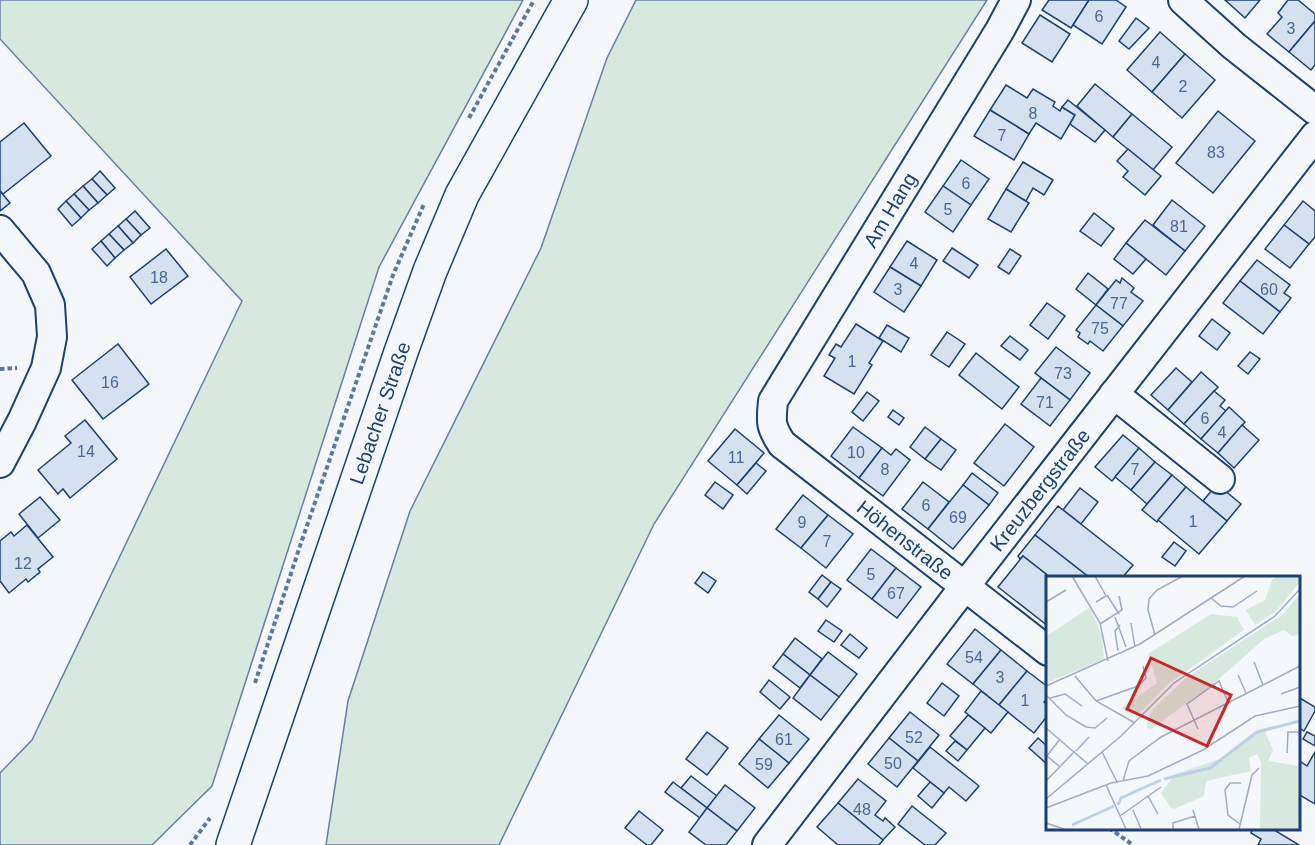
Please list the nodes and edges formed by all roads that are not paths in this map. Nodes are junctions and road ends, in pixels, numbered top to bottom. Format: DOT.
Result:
graph roads {
  1 [pos="571,0"];
  2 [pos="1016,0"];
  3 [pos="1183,0"];
  4 [pos="1315,111"];
  5 [pos="1315,136"];
  6 [pos="0,230"];
  7 [pos="1114,394"];
  8 [pos="771,423"];
  9 [pos="0,463"];
  10 [pos="1220,479"];
  11 [pos="965,586"];
  12 [pos="1046,649"];
  13 [pos="233,845"];
  14 [pos="767,845"];
  1 -- 13 [label="main road, Lebacher Straße"];
  2 -- 8 [label="street, Am Hang"];
  3 -- 4 [label="street"];
  5 -- 7 [label="street, Kreuzbergstraße"];
  6 -- 9 [label="street"];
  7 -- 10 [label="street"];
  7 -- 11 [label="street, Kreuzbergstraße"];
  8 -- 11 [label="street, Höhenstraße"];
  11 -- 12 [label="street, Höhenstraße"];
  11 -- 14 [label="street, Kreuzbergstraße"];
}
